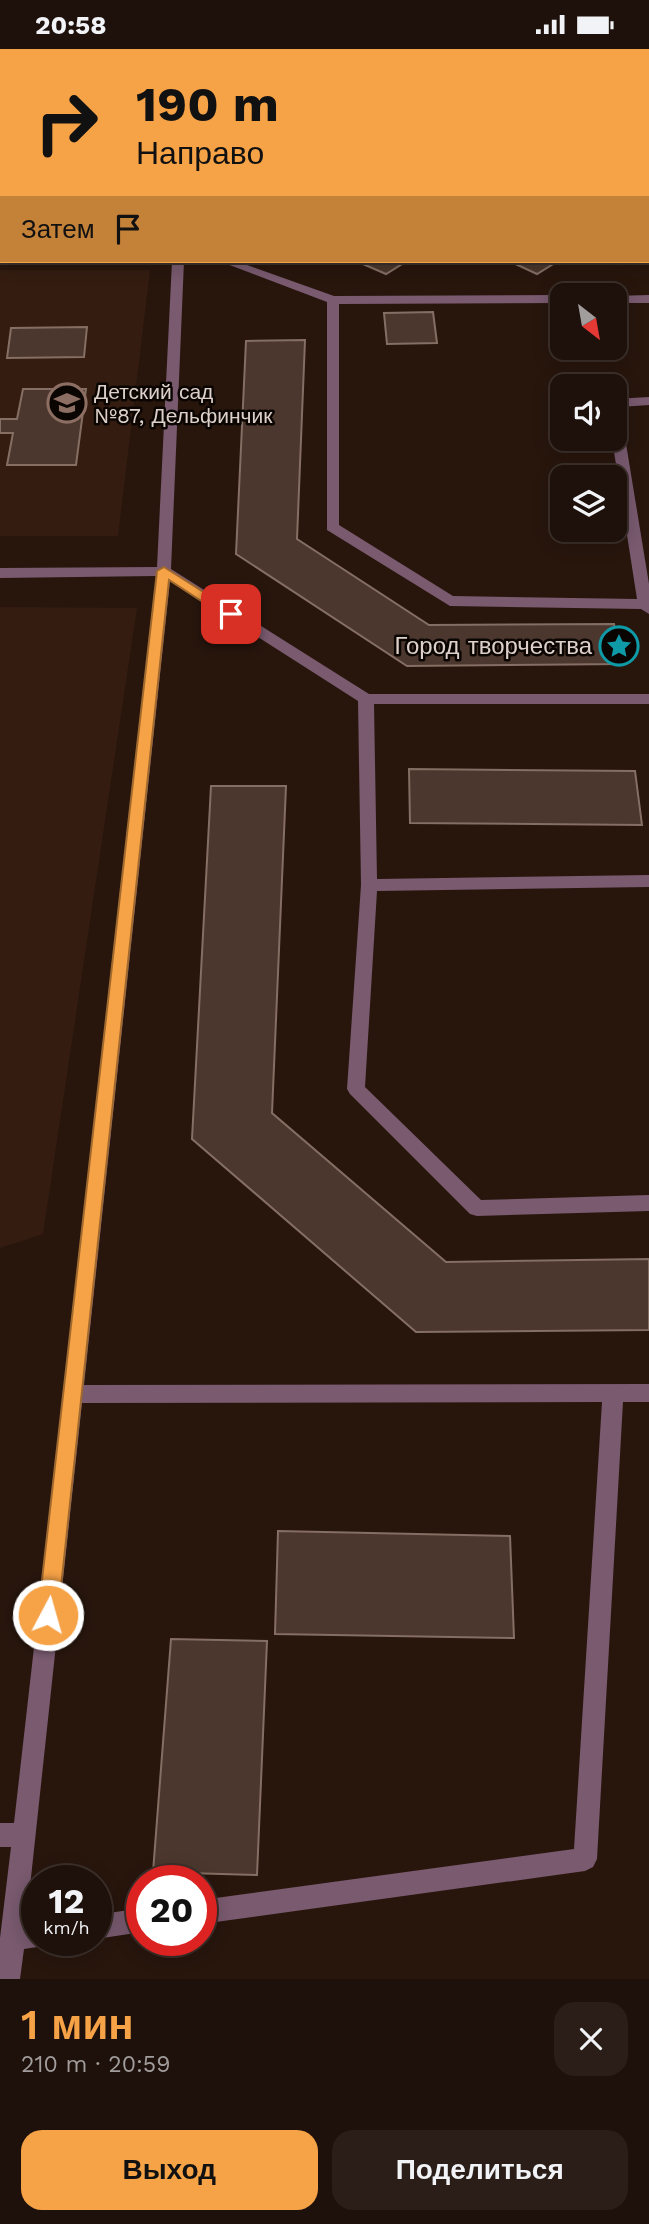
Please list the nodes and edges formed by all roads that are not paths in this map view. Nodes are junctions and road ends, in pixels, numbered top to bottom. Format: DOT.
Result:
graph roads {
  1 [pos="178,263"];
  2 [pos="231,263"];
  3 [pos="550,299"];
  4 [pos="627,299"];
  5 [pos="649,299"];
  6 [pos="333,300"];
  7 [pos="649,401"];
  8 [pos="627,404"];
  9 [pos="621,451"];
  10 [pos="164,571"];
  11 [pos="0,573"];
  12 [pos="647,607"];
  13 [pos="366,699"];
  14 [pos="649,699"];
  15 [pos="649,881"];
  16 [pos="369,885"];
  17 [pos="649,1203"];
  18 [pos="613,1393"];
  19 [pos="649,1393"];
  20 [pos="73,1394"];
  21 [pos="12,1835"];
  22 [pos="217,1910"];
  23 [pos="21,1937"];
  24 [pos="12,1938"];
  25 [pos="8,1979"];
  1 -- 10 [label="lane"];
  2 -- 6 [label="lane"];
  3 -- 6 [label="lane"];
  4 -- 5 [label="lane"];
  6 -- 12 [label="lane"];
  7 -- 8 [label="lane"];
  9 -- 12 [label="lane"];
  10 -- 11 [label="lane"];
  10 -- 13 [label="lane"];
  10 -- 20 [label="lane"];
  13 -- 14 [label="lane"];
  13 -- 16 [label="lane"];
  15 -- 16 [label="lane"];
  16 -- 17 [label="lane"];
  18 -- 19 [label="lane"];
  18 -- 20 [label="lane"];
  18 -- 22 [label="lane"];
  20 -- 21 [label="lane"];
  21 -- 24 [label="lane"];
  23 -- 24 [label="lane"];
  24 -- 25 [label="lane"];
}
